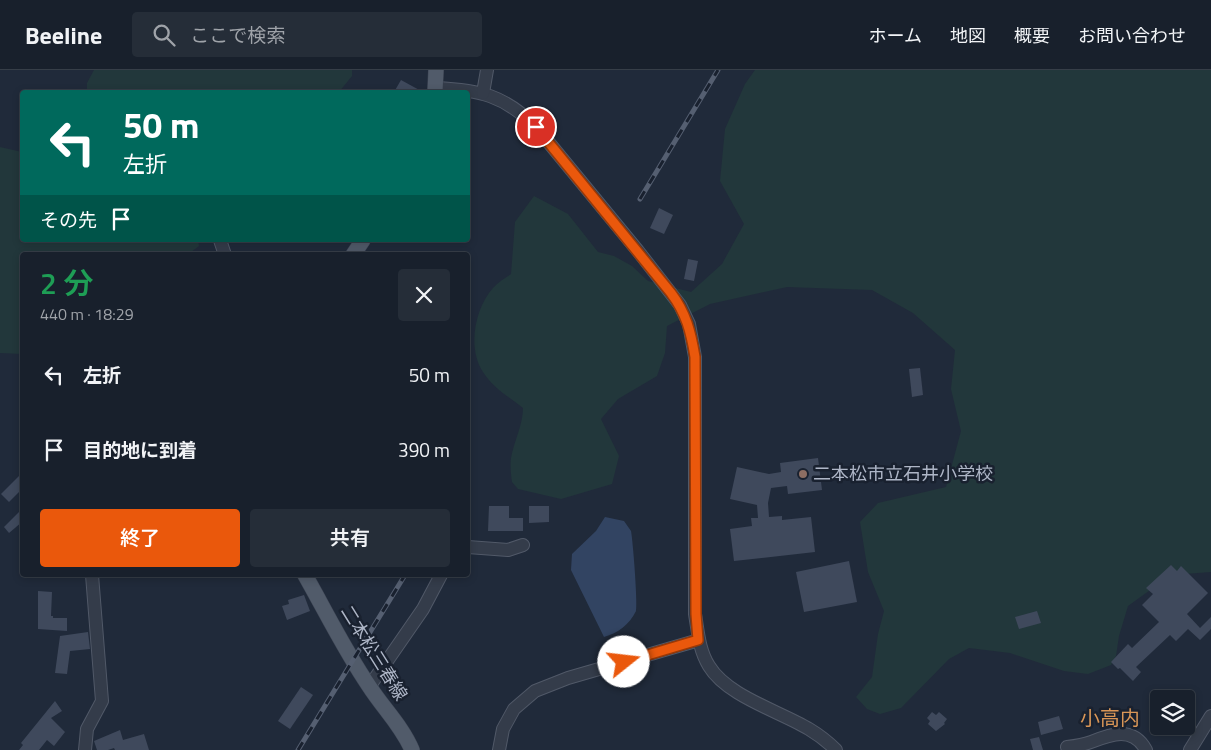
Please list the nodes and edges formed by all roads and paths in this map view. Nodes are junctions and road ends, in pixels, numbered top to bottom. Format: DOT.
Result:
graph roads {
  1 [pos="436,70"];
  2 [pos="487,70"];
  3 [pos="435,90"];
  4 [pos="470,92"];
  5 [pos="483,93"];
  6 [pos="523,545"];
  7 [pos="470,548"];
  8 [pos="92,577"];
  9 [pos="307,577"];
  10 [pos="440,577"];
  11 [pos="698,640"];
  12 [pos="369,687"];
  13 [pos="1211,716"];
  14 [pos="1067,748"];
  15 [pos="85,750"];
  16 [pos="412,750"];
  17 [pos="499,750"];
  18 [pos="836,750"];
  19 [pos="1146,750"];
  20 [pos="1190,750"];
  1 -- 3 [label="main road"];
  2 -- 5 [label="street"];
  4 -- 5 [label="street"];
  5 -- 11 [label="street"];
  6 -- 7 [label="street"];
  8 -- 15 [label="street"];
  9 -- 12 [label="main road, 二本松三春線"];
  10 -- 12 [label="street"];
  11 -- 17 [label="street"];
  11 -- 18 [label="street"];
  12 -- 16 [label="main road, 二本松三春線"];
  13 -- 20 [label="street"];
  14 -- 19 [label="street"];
}
